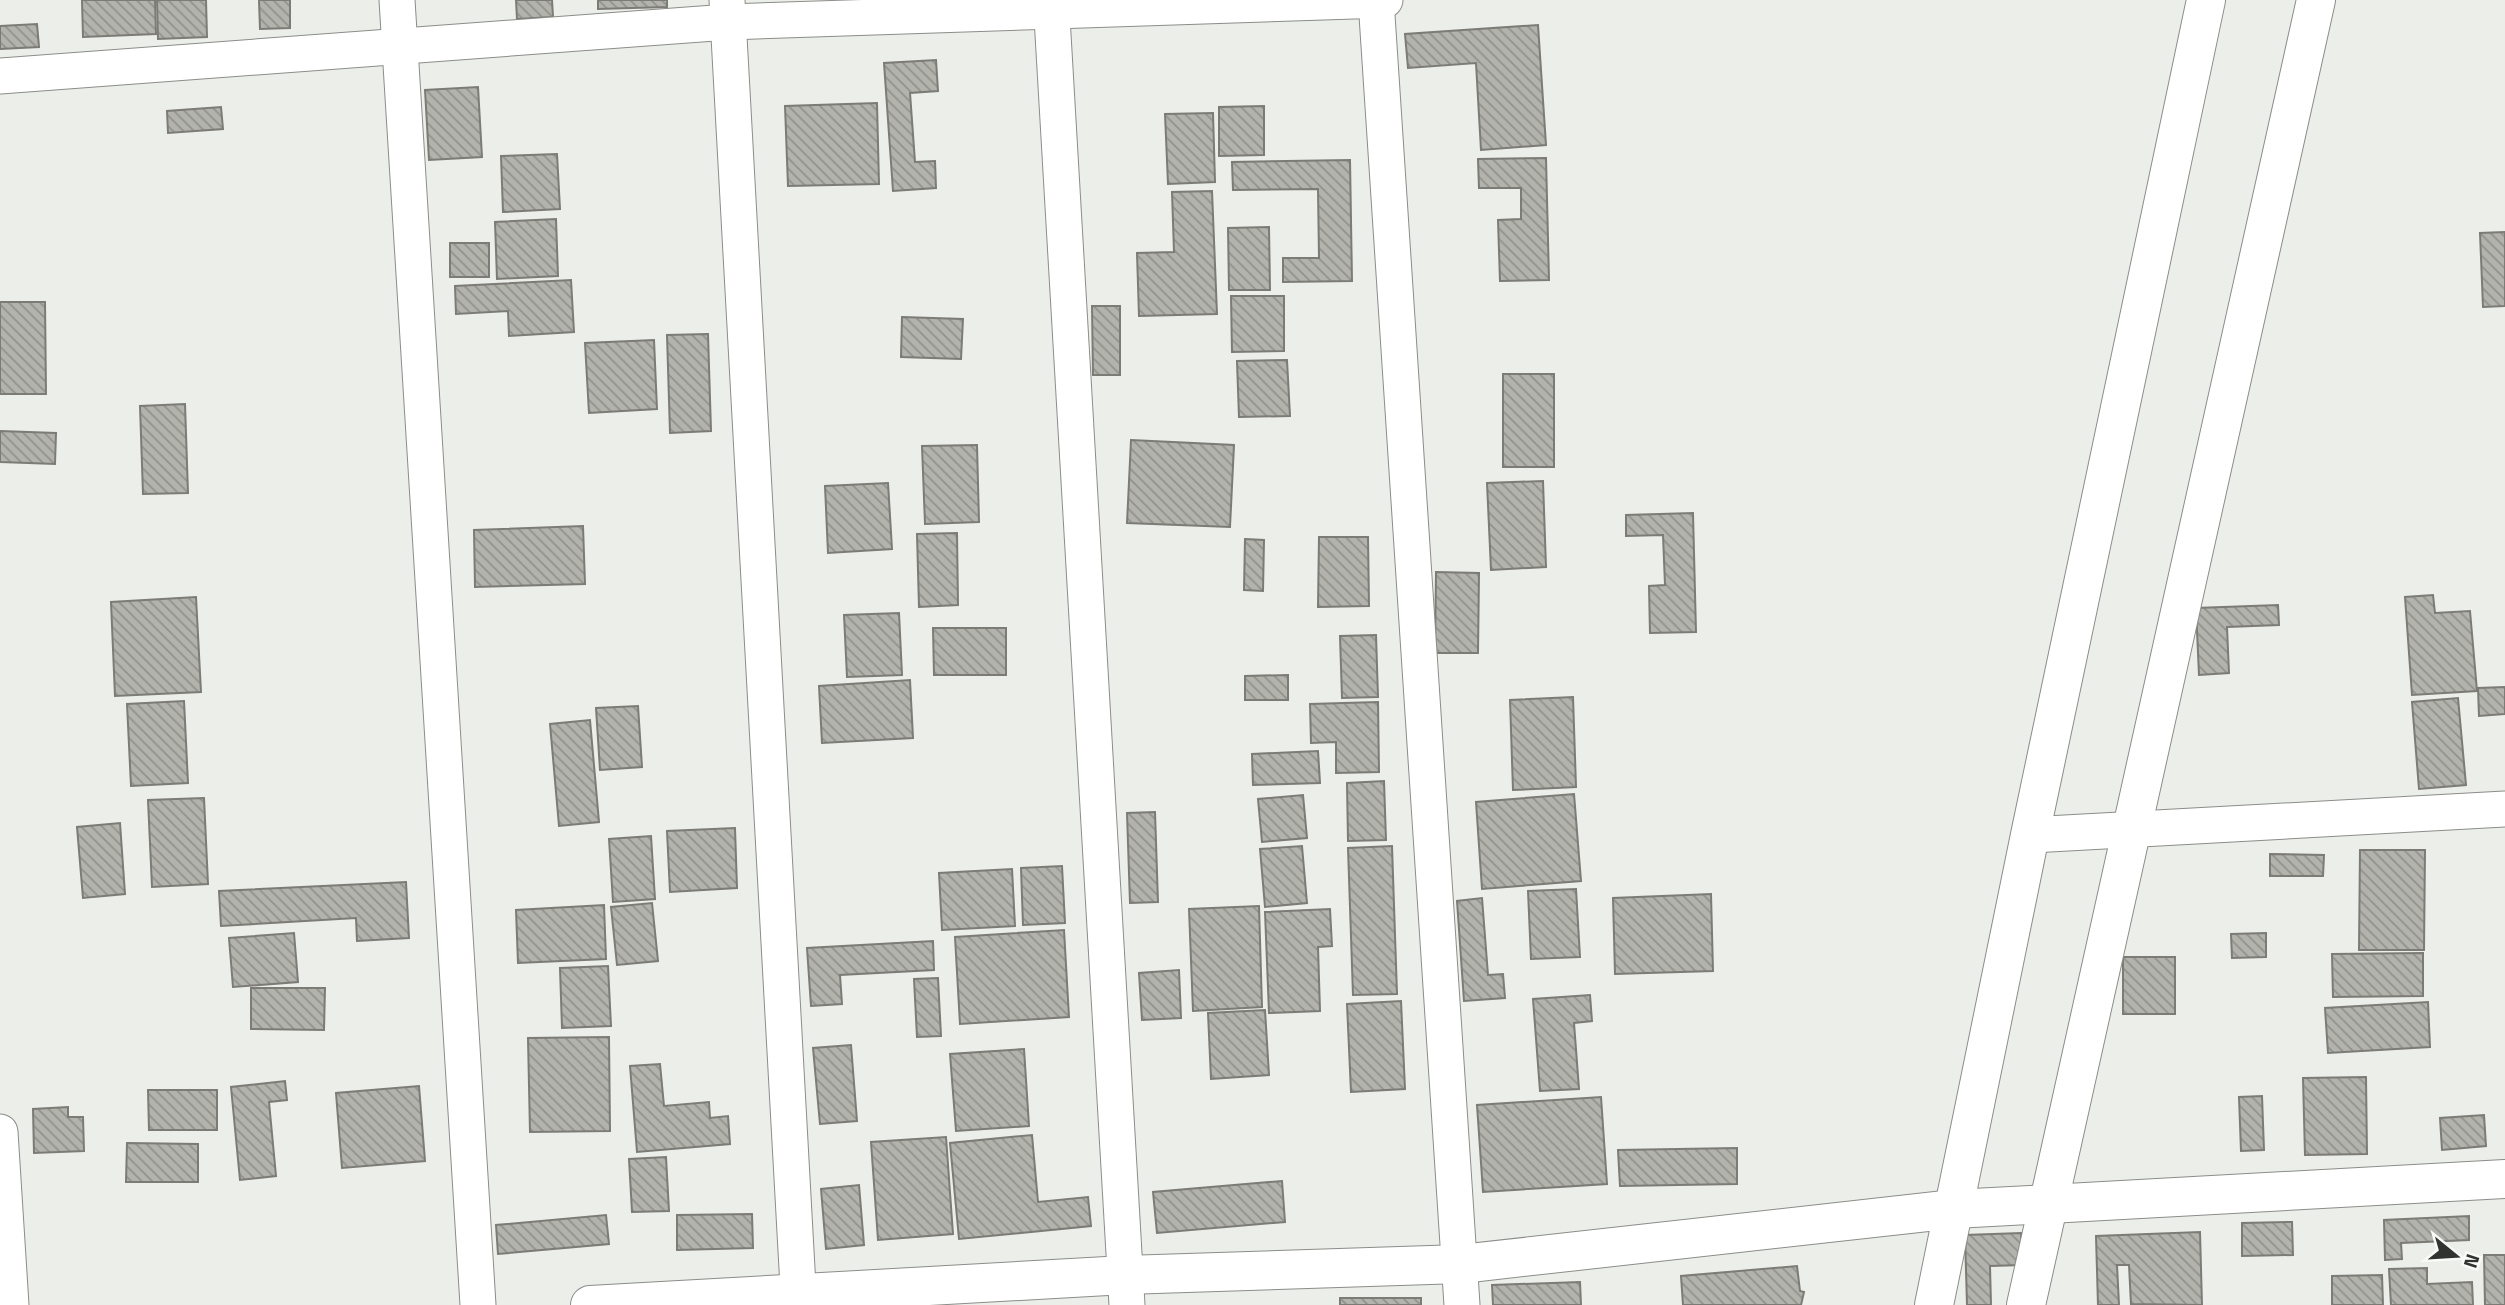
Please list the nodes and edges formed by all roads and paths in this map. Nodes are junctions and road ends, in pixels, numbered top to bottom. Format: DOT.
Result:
graph roads {
  1 [pos="397,0"];
  2 [pos="1376,0"];
  3 [pos="1385,0"];
  4 [pos="2206,0"];
  5 [pos="2316,0"];
  6 [pos="1052,6"];
  7 [pos="728,11"];
  8 [pos="400,45"];
  9 [pos="0,76"];
  10 [pos="2505,809"];
  11 [pos="2132,830"];
  12 [pos="2030,835"];
  13 [pos="0,1132"];
  14 [pos="2505,1179"];
  15 [pos="2049,1204"];
  16 [pos="1954,1209"];
  17 [pos="1461,1264"];
  18 [pos="1126,1290"];
  19 [pos="799,1299"];
  20 [pos="11,1305"];
  21 [pos="478,1305"];
  22 [pos="590,1305"];
  23 [pos="1462,1305"];
  24 [pos="1934,1305"];
  25 [pos="2026,1305"];
  1 -- 8 [label="street"];
  2 -- 3 [label="street"];
  2 -- 6 [label="street"];
  2 -- 17 [label="street"];
  4 -- 12 [label="main road"];
  5 -- 11 [label="main road"];
  6 -- 7 [label="street"];
  6 -- 18 [label="street"];
  7 -- 8 [label="street"];
  7 -- 19 [label="street"];
  8 -- 9 [label="street"];
  8 -- 21 [label="street"];
  10 -- 11 [label="street"];
  11 -- 12 [label="street"];
  11 -- 15 [label="main road"];
  12 -- 16 [label="main road"];
  13 -- 20 [label="street"];
  14 -- 15 [label="main road"];
  15 -- 16 [label="main road"];
  15 -- 25 [label="main road"];
  16 -- 17 [label="main road"];
  16 -- 24 [label="main road"];
  17 -- 18 [label="main road"];
  17 -- 23 [label="street"];
  18 -- 19 [label="main road"];
  19 -- 22 [label="main road"];
}
